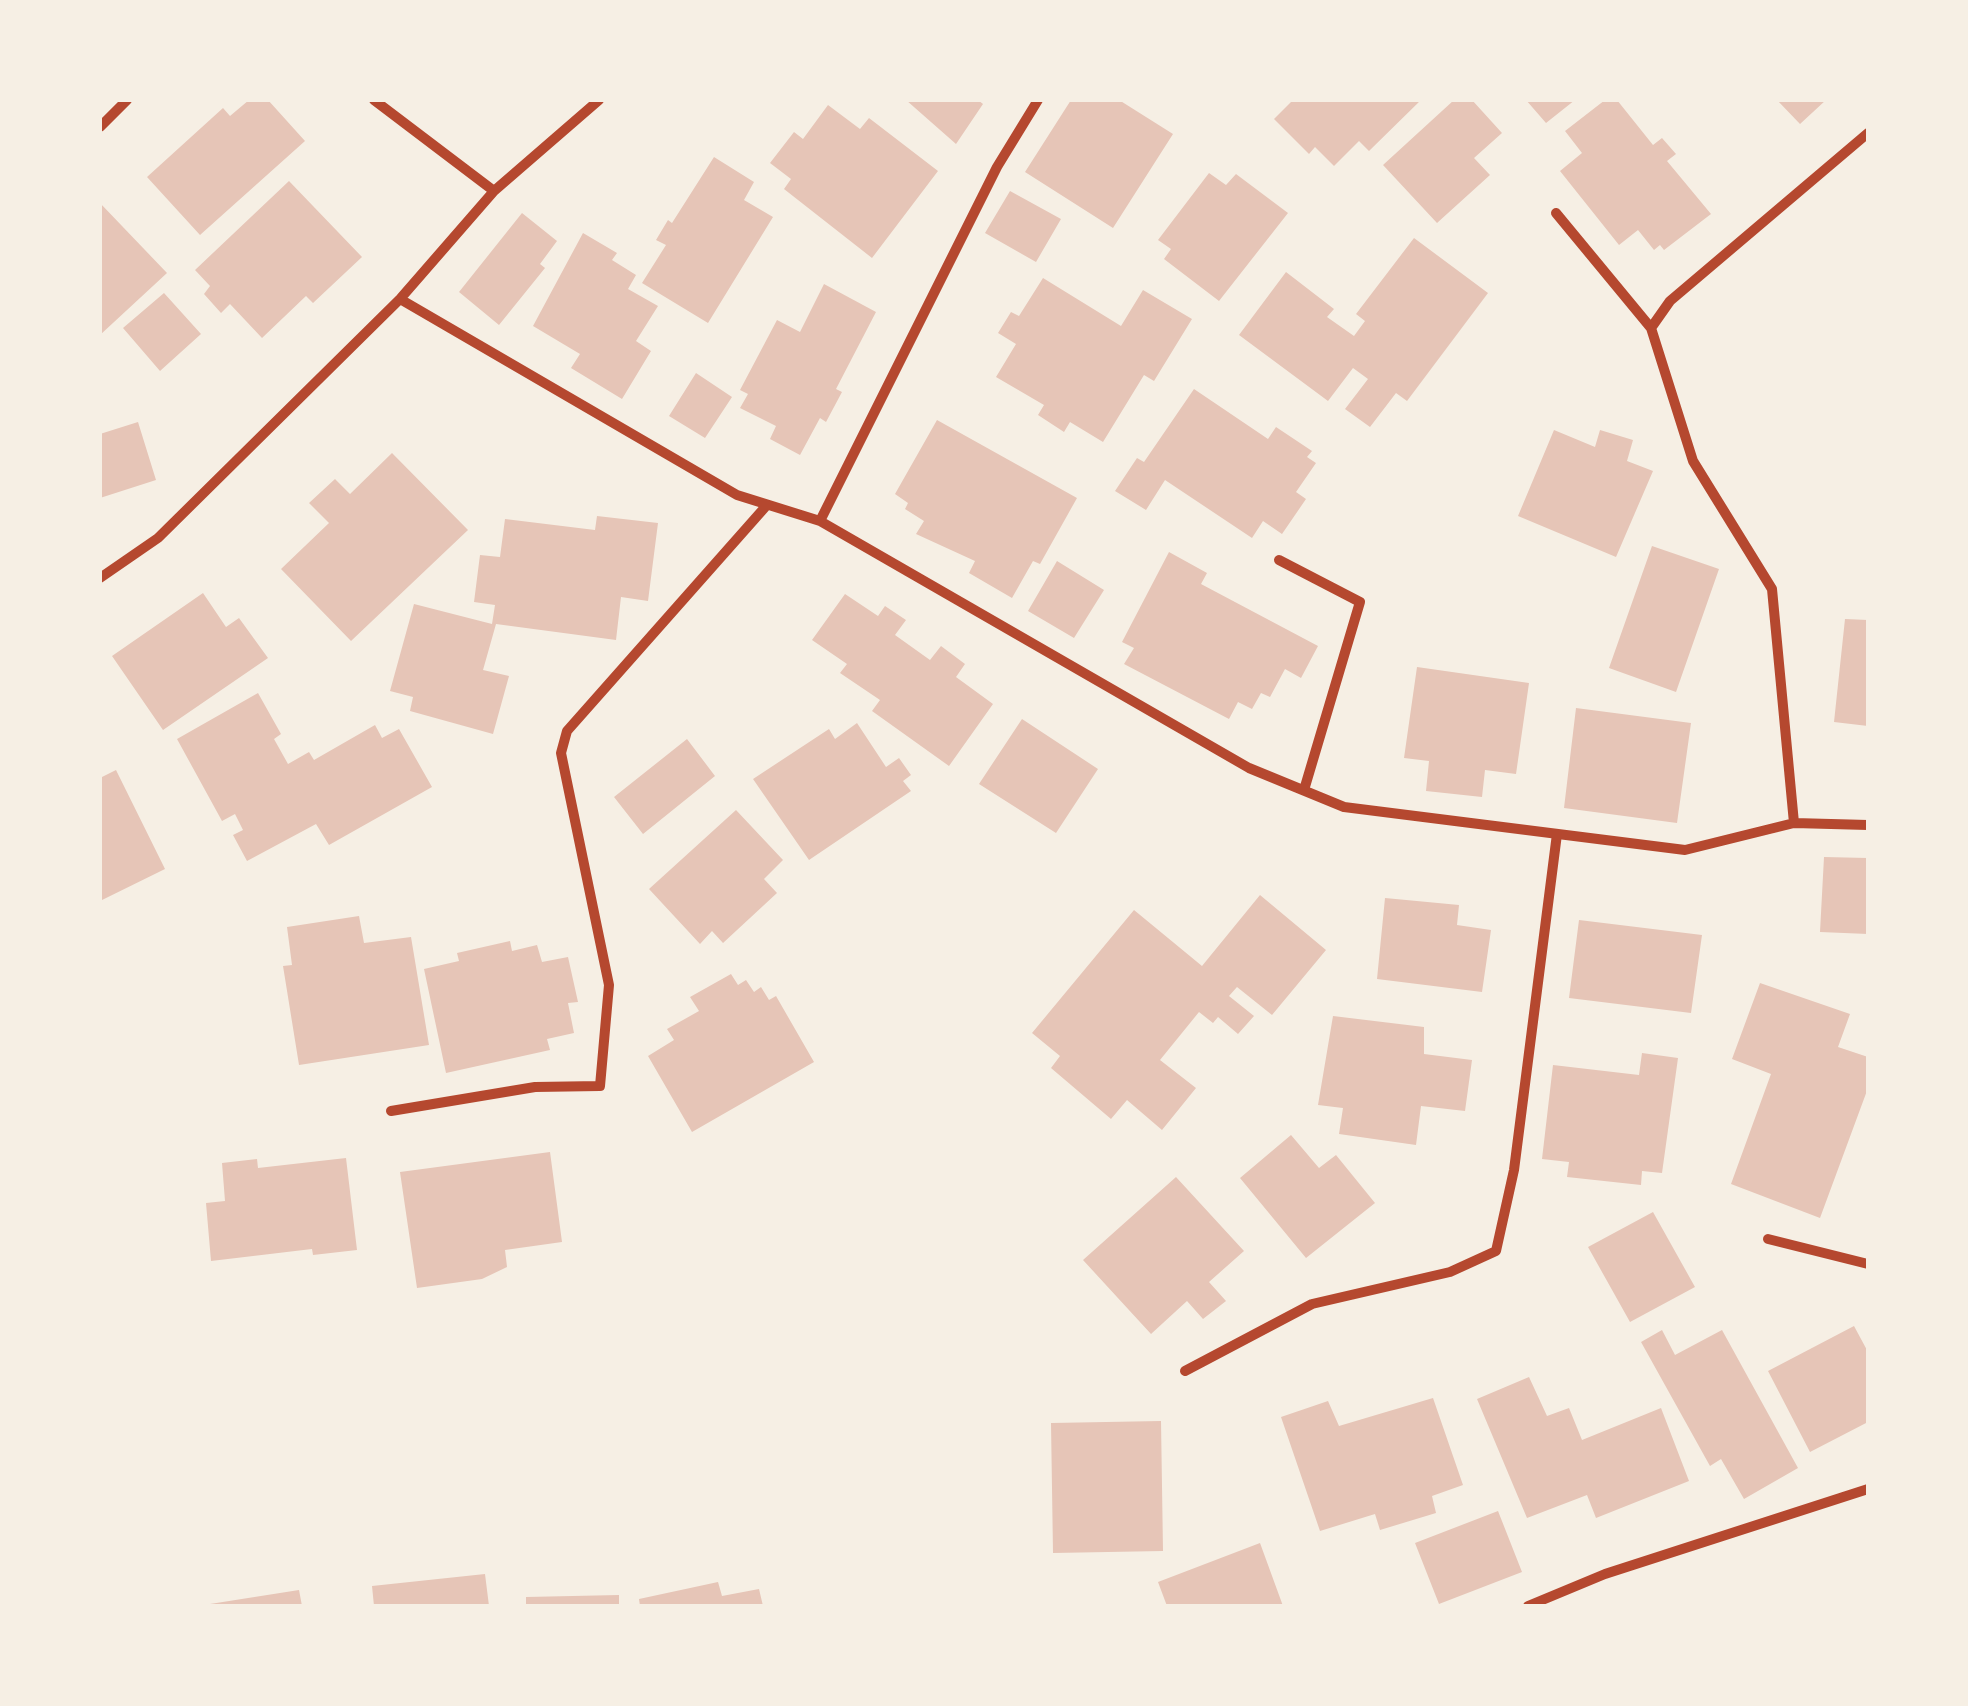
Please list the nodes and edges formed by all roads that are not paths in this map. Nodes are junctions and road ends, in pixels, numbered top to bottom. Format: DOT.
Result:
graph roads {
  1 [pos="128,100"];
  2 [pos="374,100"];
  3 [pos="599,100"];
  4 [pos="1038,100"];
  5 [pos="100,127"];
  6 [pos="1868,133"];
  7 [pos="494,191"];
  8 [pos="1556,213"];
  9 [pos="400,299"];
  10 [pos="1652,328"];
  11 [pos="766,505"];
  12 [pos="820,522"];
  13 [pos="1279,560"];
  14 [pos="100,578"];
  15 [pos="1304,790"];
  16 [pos="1794,823"];
  17 [pos="1868,826"];
  18 [pos="1557,834"];
  19 [pos="391,1110"];
  20 [pos="1768,1239"];
  21 [pos="1868,1264"];
  22 [pos="1185,1371"];
  23 [pos="1868,1489"];
  24 [pos="1528,1606"];
  1 -- 5 [label="street"];
  2 -- 7 [label="street"];
  3 -- 7 [label="street"];
  4 -- 12 [label="street"];
  6 -- 10 [label="street"];
  7 -- 9 [label="street"];
  8 -- 10 [label="street"];
  9 -- 11 [label="street"];
  9 -- 14 [label="street"];
  10 -- 16 [label="street"];
  11 -- 12 [label="street"];
  11 -- 19 [label="street"];
  12 -- 15 [label="street"];
  13 -- 15 [label="street"];
  15 -- 18 [label="street"];
  16 -- 17 [label="street"];
  16 -- 18 [label="street"];
  18 -- 22 [label="street"];
  20 -- 21 [label="street"];
  23 -- 24 [label="street"];
}
